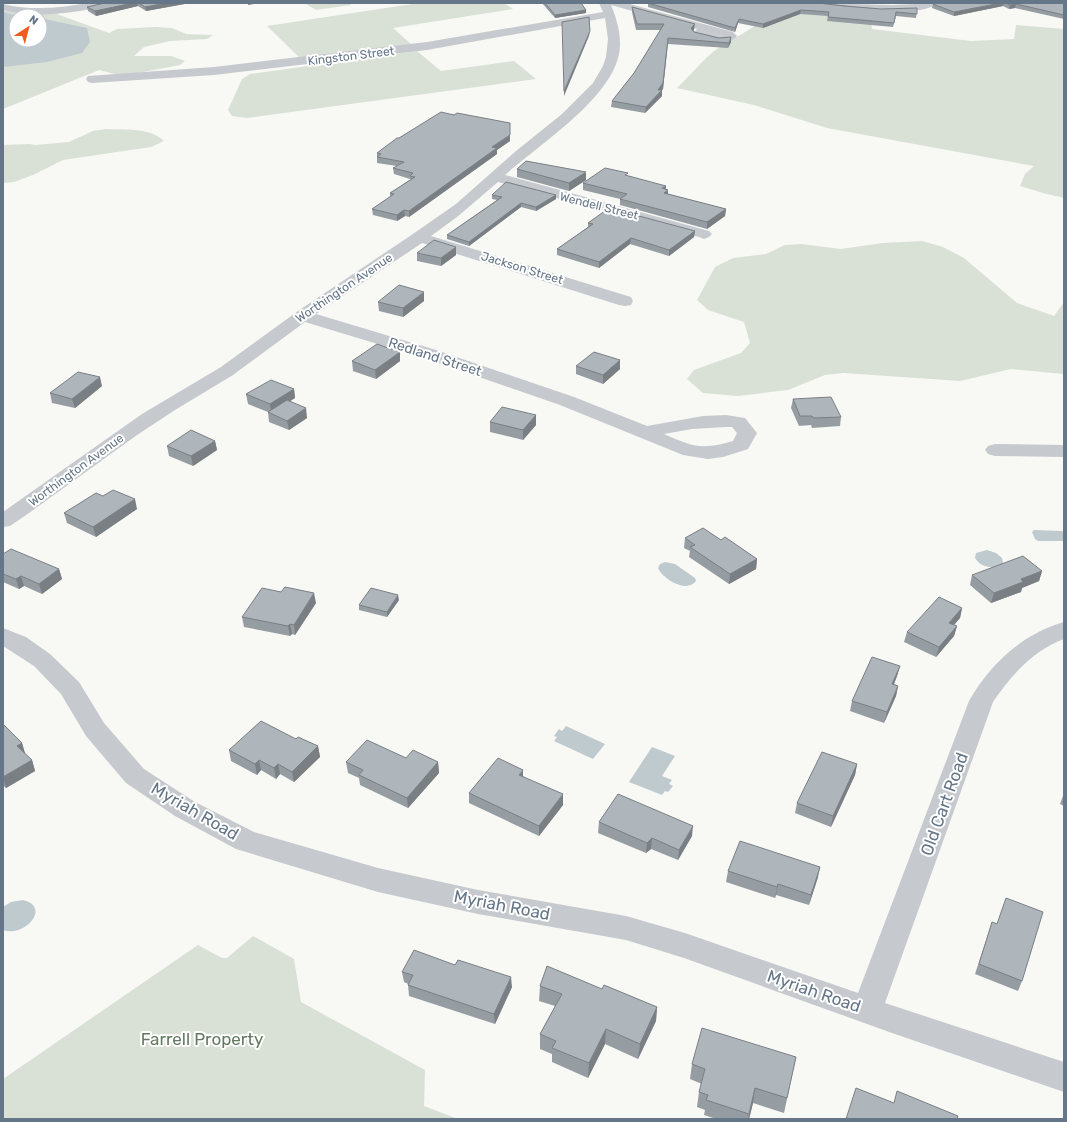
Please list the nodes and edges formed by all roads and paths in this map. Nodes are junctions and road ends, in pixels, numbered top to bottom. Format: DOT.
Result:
graph roads {
  1 [pos="106,3"];
  2 [pos="818,3"];
  3 [pos="932,3"];
  4 [pos="3,7"];
  5 [pos="609,7"];
  6 [pos="710,29"];
  7 [pos="92,79"];
  8 [pos="495,177"];
  9 [pos="704,234"];
  10 [pos="419,238"];
  11 [pos="625,301"];
  12 [pos="303,316"];
  13 [pos="645,432"];
  14 [pos="995,450"];
  15 [pos="1064,451"];
  16 [pos="3,521"];
  17 [pos="1064,630"];
  18 [pos="3,636"];
  19 [pos="868,1010"];
  20 [pos="1064,1077"];
  1 -- 4 [label="street"];
  2 -- 3 [label="street"];
  5 -- 6 [label="street"];
  5 -- 7 [label="street, Kingston Street"];
  5 -- 8 [label="street, Worthington Avenue"];
  8 -- 9 [label="street, Wendell Street"];
  8 -- 10 [label="street, Worthington Avenue"];
  10 -- 11 [label="street, Jackson Street"];
  10 -- 12 [label="street, Worthington Avenue"];
  12 -- 13 [label="street, Redland Street"];
  12 -- 16 [label="street, Worthington Avenue"];
  14 -- 15 [label="street"];
  17 -- 19 [label="street, Old Cart Road"];
  18 -- 19 [label="street, Myriah Road"];
  19 -- 20 [label="street, Myriah Road"];
}
